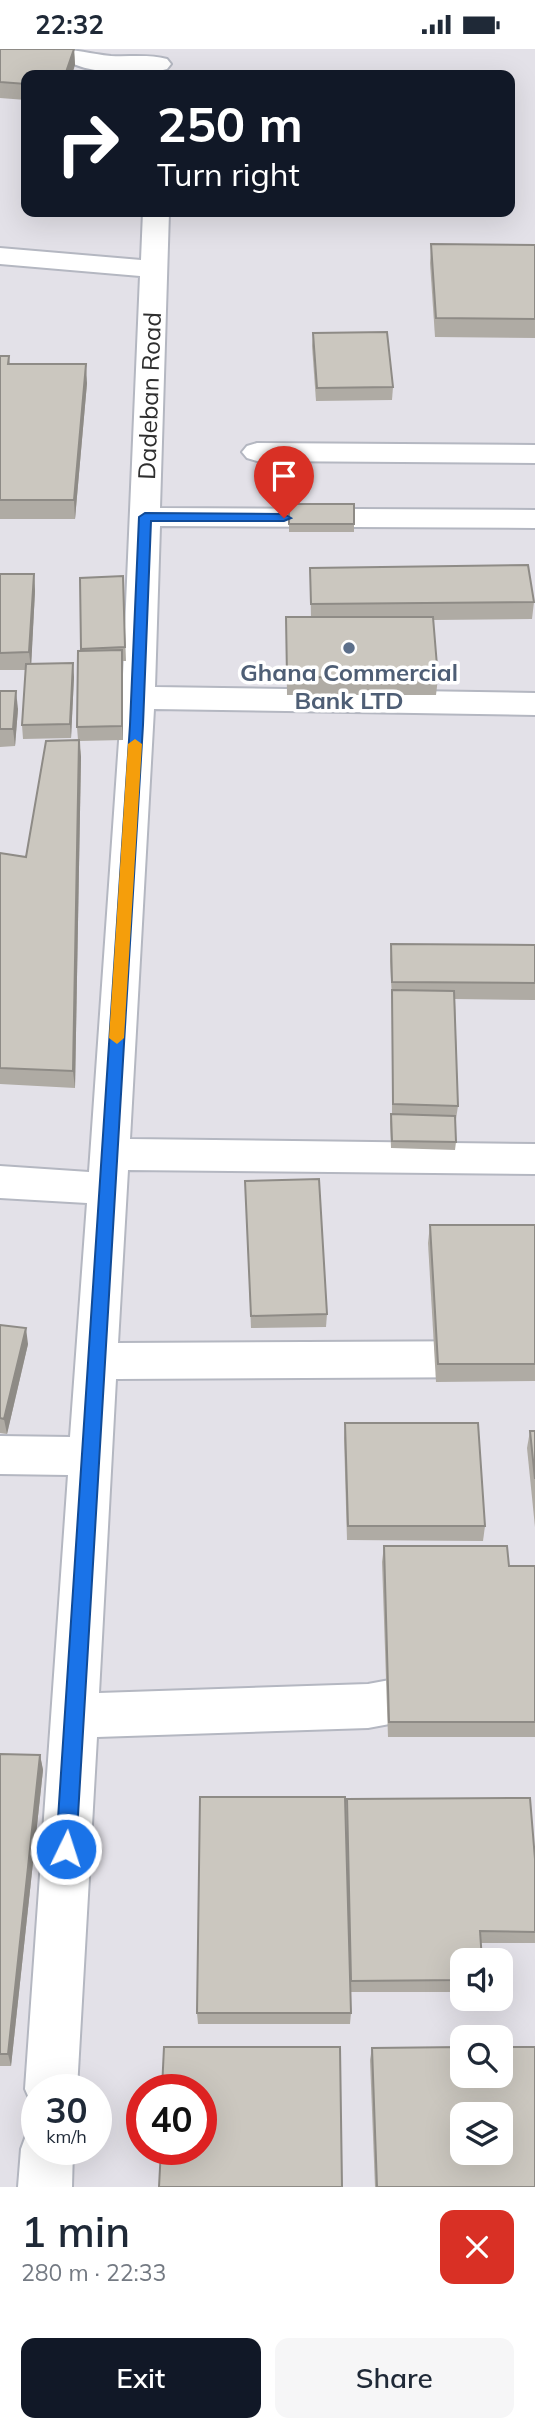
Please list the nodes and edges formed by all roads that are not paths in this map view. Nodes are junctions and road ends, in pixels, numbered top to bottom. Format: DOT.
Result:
graph roads {
  1 [pos="67,49"];
  2 [pos="159,63"];
  3 [pos="156,217"];
  4 [pos="0,256"];
  5 [pos="154,269"];
  6 [pos="257,452"];
  7 [pos="535,454"];
  8 [pos="145,517"];
  9 [pos="535,519"];
  10 [pos="138,698"];
  11 [pos="535,705"];
  12 [pos="535,1159"];
  13 [pos="108,1172"];
  14 [pos="0,1182"];
  15 [pos="535,1359"];
  16 [pos="97,1361"];
  17 [pos="0,1455"];
  18 [pos="91,1456"];
  19 [pos="535,1675"];
  20 [pos="74,1716"];
  21 [pos="52,2074"];
  22 [pos="46,2165"];
  23 [pos="45,2187"];
  1 -- 2 [label="street"];
  3 -- 5 [label="street, Dadeban Road"];
  4 -- 5 [label="street"];
  5 -- 8 [label="street, Dadeban Road"];
  6 -- 7 [label="street"];
  8 -- 9 [label="street"];
  8 -- 10 [label="street, Dadeban Road"];
  10 -- 11 [label="street"];
  10 -- 13 [label="street, Dadeban Road"];
  12 -- 13 [label="street"];
  13 -- 14 [label="street"];
  13 -- 16 [label="street, Dadeban Road"];
  15 -- 16 [label="street"];
  16 -- 18 [label="street, Dadeban Road"];
  17 -- 18 [label="street"];
  18 -- 20 [label="street, Dadeban Road"];
  19 -- 20 [label="street"];
  20 -- 21 [label="street, Dadeban Road"];
  22 -- 23 [label="street"];
}
